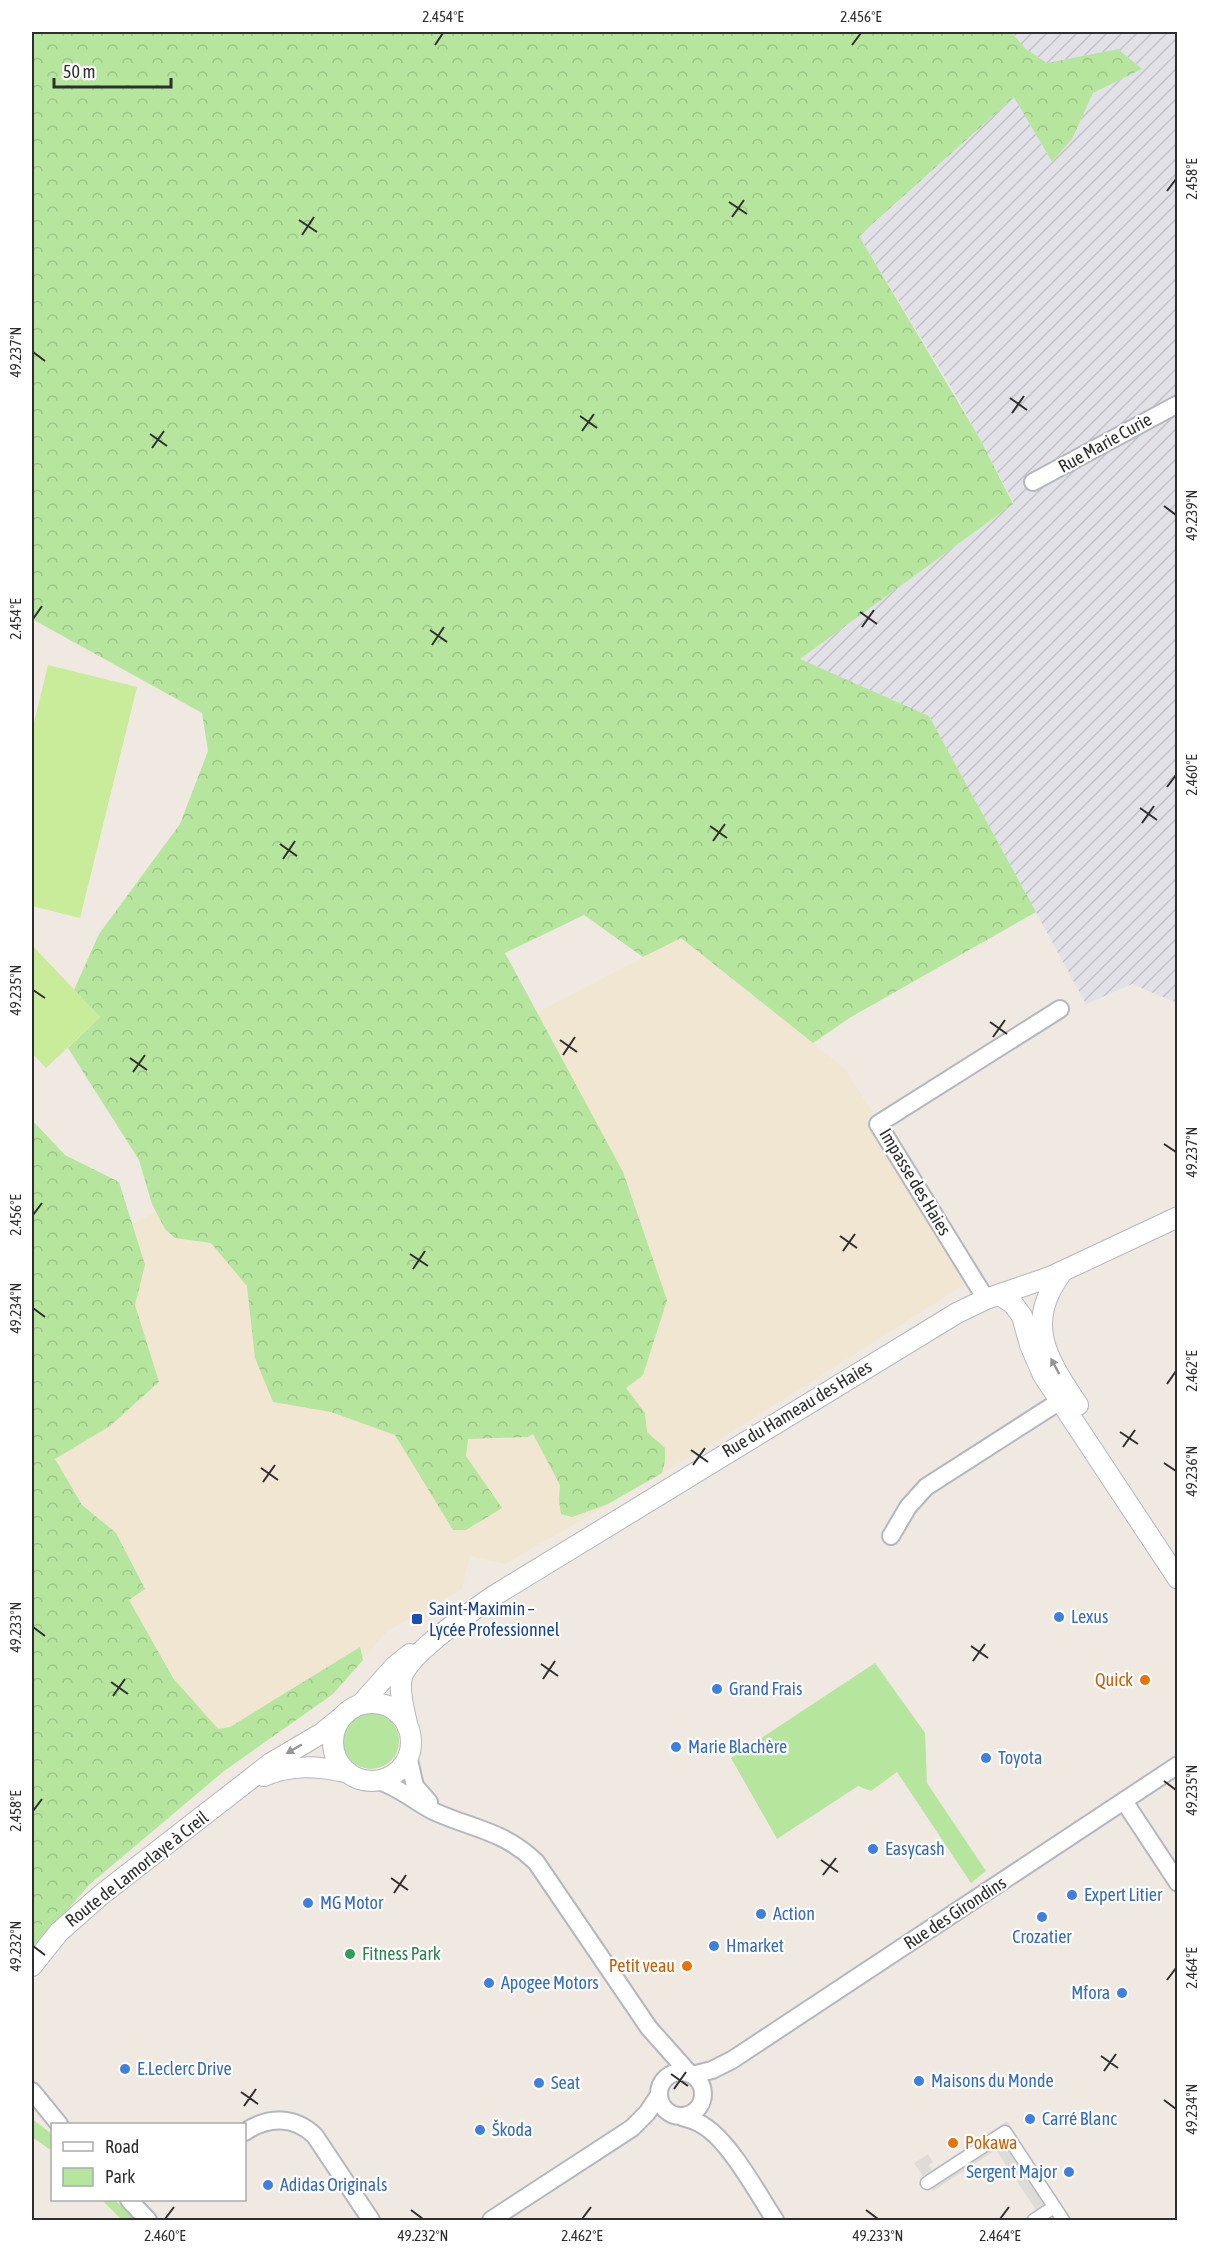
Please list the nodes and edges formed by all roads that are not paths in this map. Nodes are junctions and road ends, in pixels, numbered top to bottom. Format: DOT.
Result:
graph roads {
  1 [pos="1178,404"];
  2 [pos="1033,482"];
  3 [pos="1060,1009"];
  4 [pos="1178,1217"];
  5 [pos="1062,1272"];
  6 [pos="993,1297"];
  7 [pos="1068,1402"];
  8 [pos="891,1536"];
  9 [pos="1178,1556"];
  10 [pos="1178,1578"];
  11 [pos="436,1639"];
  12 [pos="361,1704"];
  13 [pos="343,1716"];
  14 [pos="408,1728"];
  15 [pos="408,1756"];
  16 [pos="1178,1765"];
  17 [pos="348,1773"];
  18 [pos="376,1780"];
  19 [pos="240,1789"];
  20 [pos="1124,1801"];
  21 [pos="461,1821"];
  22 [pos="1178,1882"];
  23 [pos="34,1960"];
  24 [pos="649,2028"];
  25 [pos="732,2060"];
  26 [pos="691,2074"];
  27 [pos="662,2087"];
  28 [pos="32,2091"];
  29 [pos="704,2095"];
  30 [pos="32,2108"];
  31 [pos="679,2116"];
  32 [pos="55,2123"];
  33 [pos="56,2123"];
  34 [pos="632,2128"];
  35 [pos="246,2131"];
  36 [pos="730,2152"];
  37 [pos="927,2183"];
  38 [pos="131,2201"];
  39 [pos="1054,2207"];
  40 [pos="148,2220"];
  41 [pos="371,2220"];
  42 [pos="491,2220"];
  43 [pos="775,2220"];
  44 [pos="1034,2220"];
  45 [pos="1063,2220"];
  1 -- 2 [label="street, Rue Marie Curie"];
  3 -- 6 [label="street, Impasse des Haies"];
  4 -- 5 [label="street, Rue du Hameau des Haies"];
  5 -- 6 [label="street, Rue du Hameau des Haies"];
  7 -- 5 [label="street, one-way"];
  6 -- 7 [label="street"];
  6 -- 11 [label="street, Rue du Hameau des Haies"];
  7 -- 8 [label="street"];
  7 -- 9 [label="street"];
  7 -- 10 [label="street"];
  11 -- 12 [label="street, Rue du Hameau des Haies"];
  11 -- 14 [label="street, Rue du Hameau des Haies"];
  12 -- 13 [label="street"];
  12 -- 14 [label="street"];
  13 -- 17 [label="street"];
  13 -- 19 [label="street, Route de Lamorlaye à Creil, one-way"];
  14 -- 15 [label="street"];
  15 -- 18 [label="street"];
  15 -- 21 [label="street"];
  16 -- 20 [label="street, Rue des Girondins"];
  17 -- 18 [label="street"];
  17 -- 19 [label="street, Route de Lamorlaye à Creil"];
  18 -- 21 [label="street"];
  19 -- 23 [label="street, Route de Lamorlaye à Creil"];
  20 -- 22 [label="street"];
  20 -- 25 [label="street, Rue des Girondins"];
  21 -- 24 [label="street"];
  24 -- 26 [label="street"];
  24 -- 27 [label="street"];
  25 -- 26 [label="street, Rue des Girondins"];
  25 -- 29 [label="street, Rue des Girondins"];
  26 -- 27 [label="street"];
  26 -- 29 [label="street"];
  27 -- 31 [label="street"];
  27 -- 34 [label="street"];
  28 -- 33 [label="street"];
  29 -- 31 [label="street"];
  29 -- 36 [label="street"];
  30 -- 32 [label="street"];
  31 -- 34 [label="street"];
  31 -- 36 [label="street"];
  34 -- 42 [label="street"];
  35 -- 41 [label="street"];
  36 -- 43 [label="street"];
  37 -- 39 [label="street"];
  38 -- 40 [label="street"];
  39 -- 44 [label="street"];
  39 -- 45 [label="street"];
}
